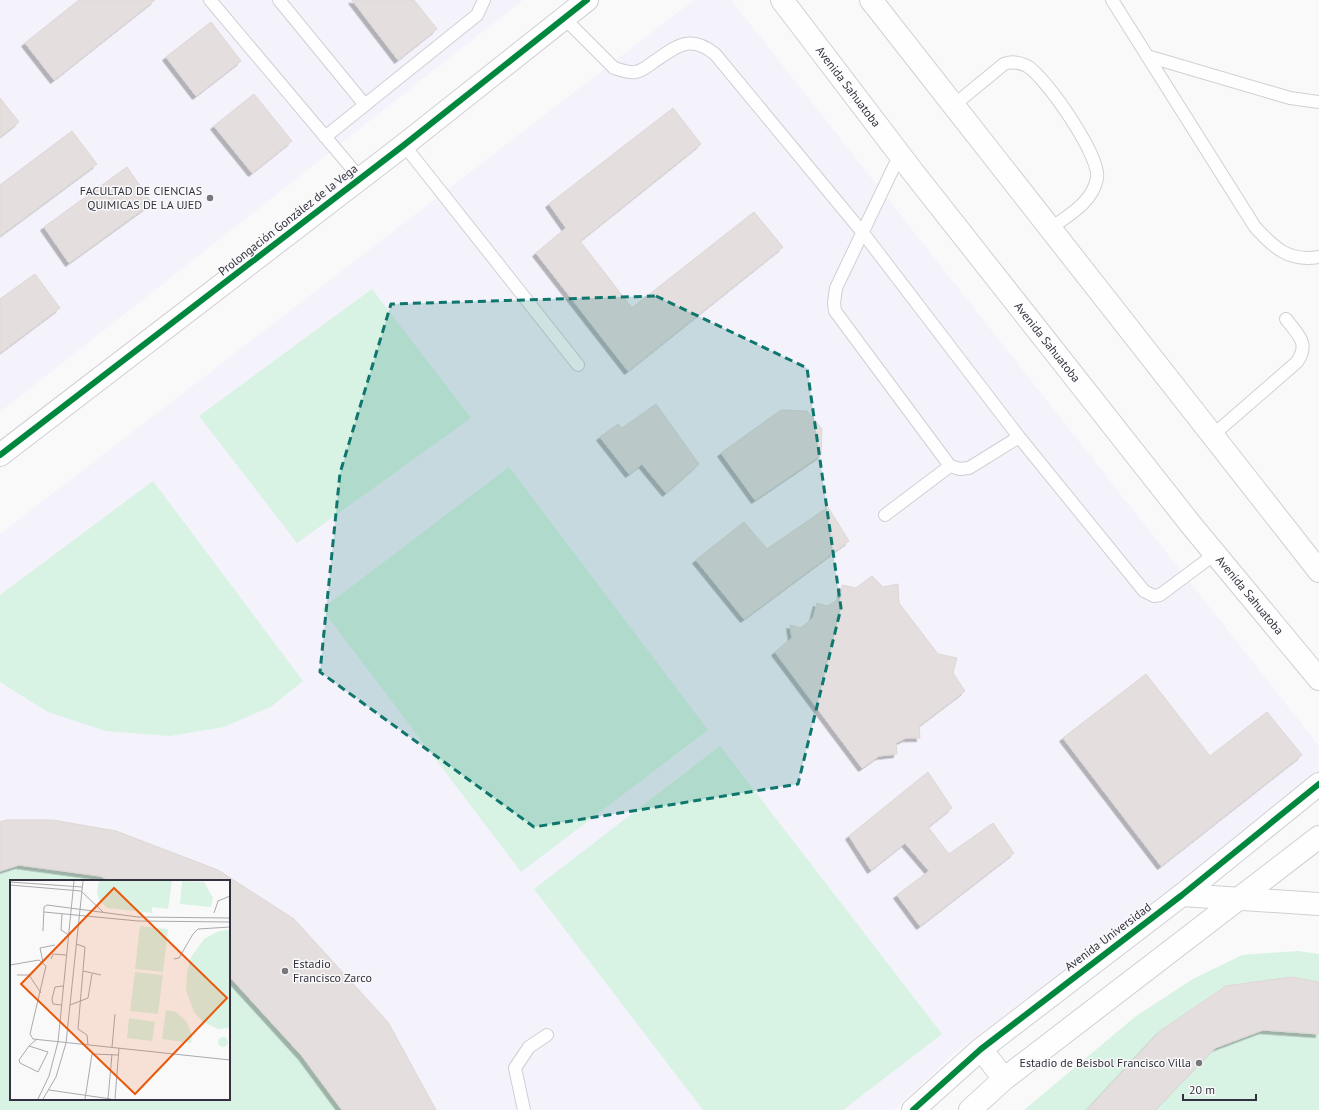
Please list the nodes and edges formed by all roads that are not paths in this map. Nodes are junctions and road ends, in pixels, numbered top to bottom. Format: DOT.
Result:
graph roads {
  1 [pos="210,0"];
  2 [pos="279,0"];
  3 [pos="484,0"];
  4 [pos="587,0"];
  5 [pos="782,0"];
  6 [pos="871,0"];
  7 [pos="1112,0"];
  8 [pos="564,18"];
  9 [pos="1147,56"];
  10 [pos="1319,102"];
  11 [pos="365,105"];
  12 [pos="954,105"];
  13 [pos="325,137"];
  14 [pos="404,145"];
  15 [pos="900,154"];
  16 [pos="360,178"];
  17 [pos="1050,228"];
  18 [pos="863,233"];
  19 [pos="1317,260"];
  20 [pos="1286,319"];
  21 [pos="578,365"];
  22 [pos="1212,435"];
  23 [pos="1019,437"];
  24 [pos="0,455"];
  25 [pos="950,466"];
  26 [pos="885,515"];
  27 [pos="1215,554"];
  28 [pos="1317,566"];
  29 [pos="1319,679"];
  30 [pos="1319,784"];
  31 [pos="1319,837"];
  32 [pos="1182,895"];
  33 [pos="1237,899"];
  34 [pos="1319,904"];
  35 [pos="547,1035"];
  36 [pos="981,1049"];
  37 [pos="1004,1079"];
  38 [pos="524,1110"];
  39 [pos="913,1110"];
  40 [pos="970,1110"];
  1 -- 13 [label="lane"];
  2 -- 11 [label="lane"];
  3 -- 11 [label="lane"];
  4 -- 8 [label="street, Prolongación González de la Vega"];
  5 -- 15 [label="street, Avenida Sahuatoba"];
  6 -- 12 [label="street"];
  7 -- 9 [label="lane"];
  8 -- 14 [label="street, Prolongación González de la Vega"];
  8 -- 18 [label="lane"];
  9 -- 10 [label="lane"];
  9 -- 19 [label="lane"];
  11 -- 13 [label="lane"];
  12 -- 17 [label="street"];
  12 -- 17 [label="lane"];
  13 -- 16 [label="lane"];
  14 -- 16 [label="street, Prolongación González de la Vega"];
  14 -- 21 [label="lane"];
  15 -- 18 [label="lane"];
  15 -- 27 [label="street, Avenida Sahuatoba"];
  16 -- 24 [label="street, Prolongación González de la Vega"];
  17 -- 22 [label="street"];
  18 -- 23 [label="lane"];
  18 -- 25 [label="lane"];
  20 -- 22 [label="lane"];
  22 -- 28 [label="street"];
  23 -- 25 [label="lane"];
  23 -- 27 [label="lane"];
  25 -- 26 [label="lane"];
  27 -- 29 [label="street, Avenida Sahuatoba"];
  30 -- 32 [label="street, Avenida Universidad"];
  31 -- 33 [label="street"];
  32 -- 33 [label="street"];
  32 -- 36 [label="street, Avenida Universidad"];
  33 -- 34 [label="street"];
  33 -- 37 [label="street"];
  35 -- 38 [label="lane"];
  36 -- 37 [label="street"];
  36 -- 39 [label="street, Avenida Universidad"];
  37 -- 40 [label="street"];
}
